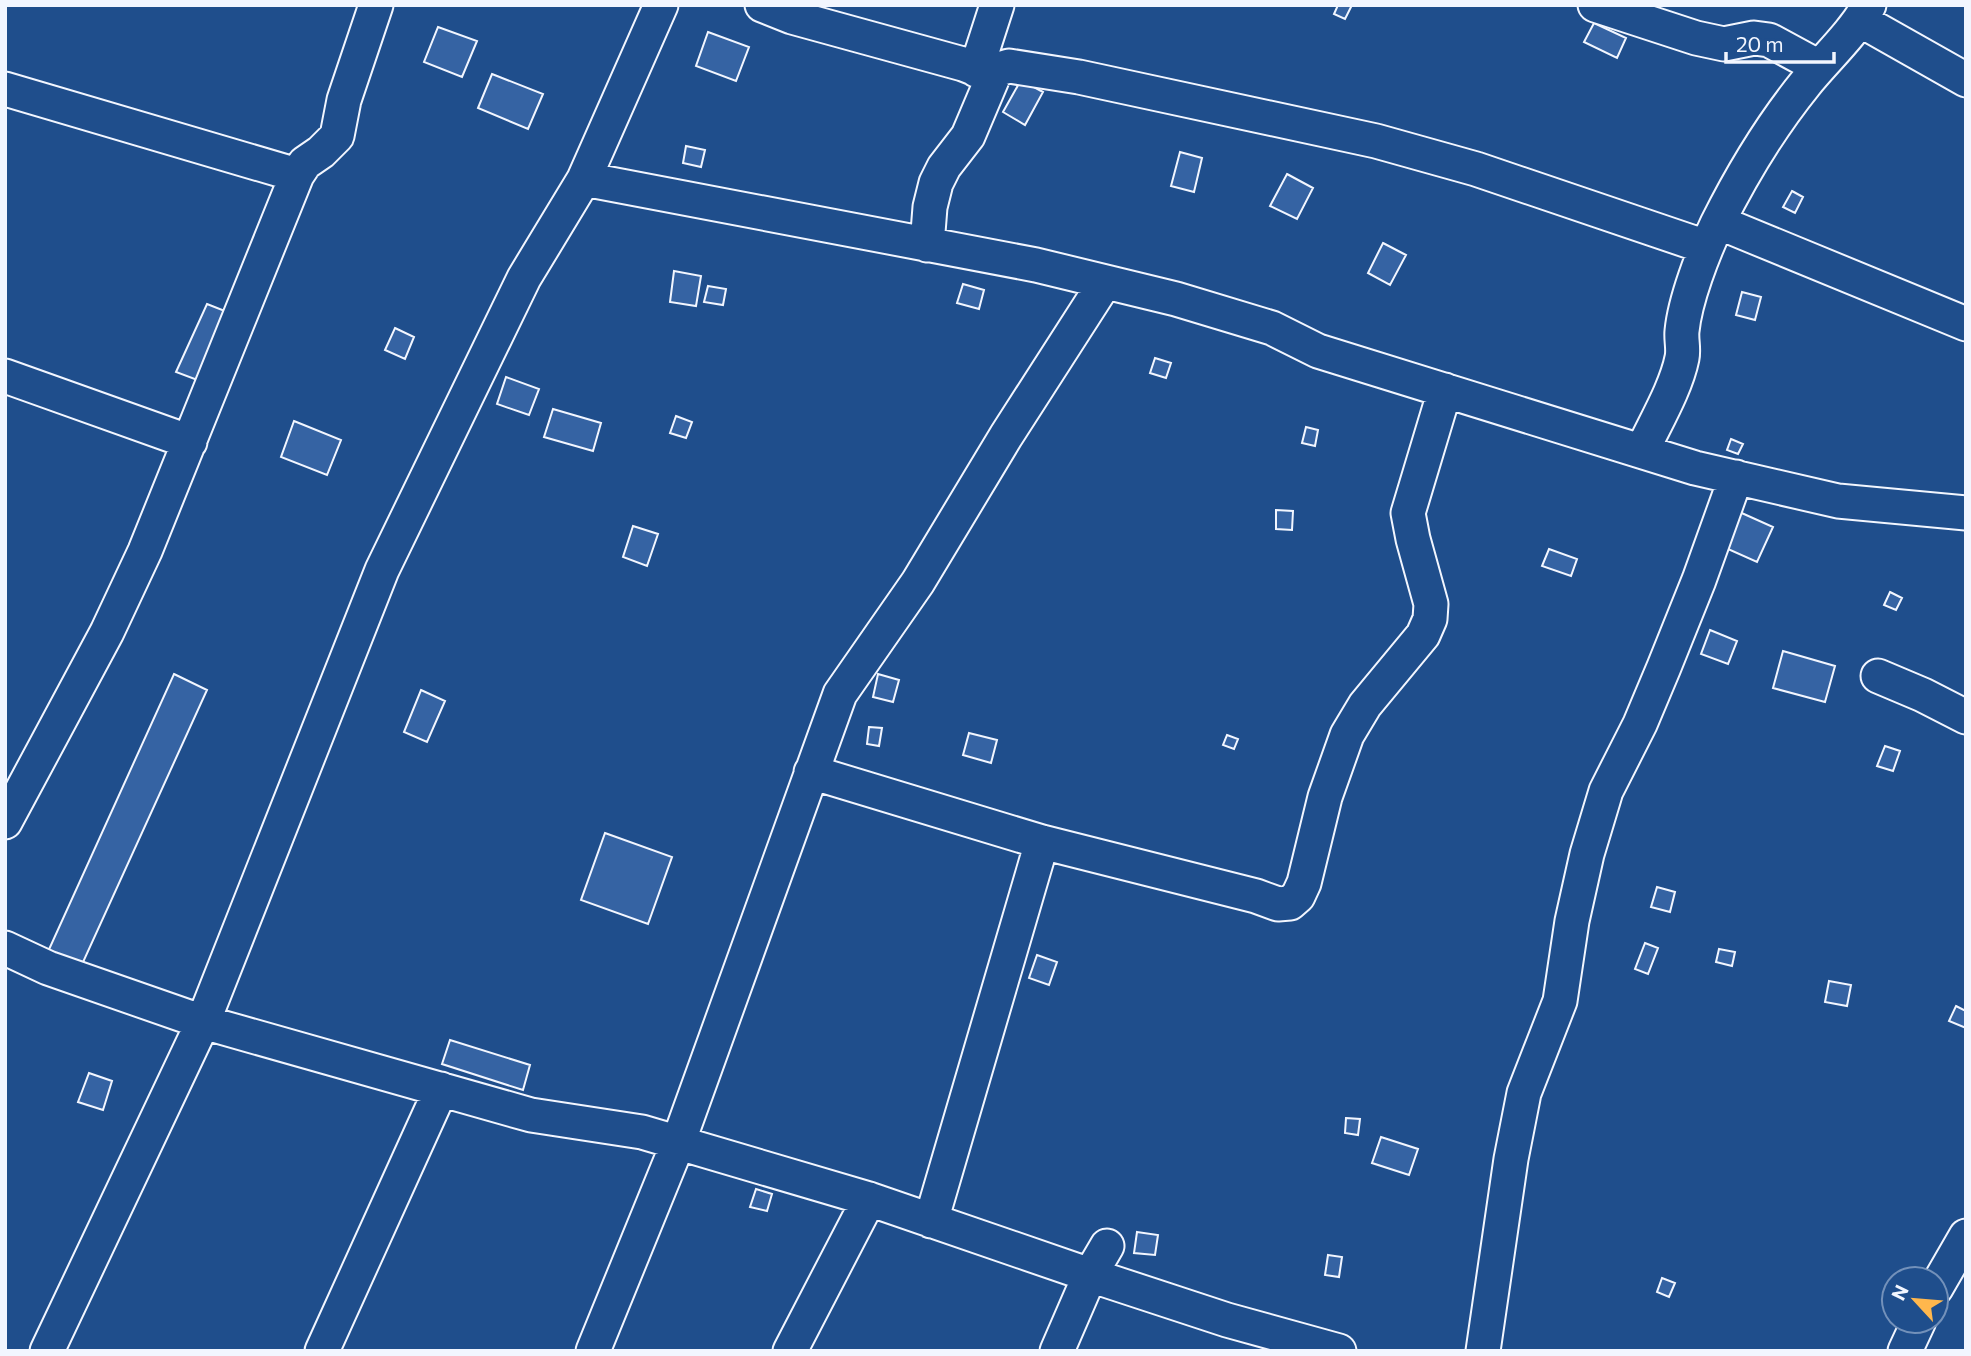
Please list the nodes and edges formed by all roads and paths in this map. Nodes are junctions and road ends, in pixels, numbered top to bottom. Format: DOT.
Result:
graph roads {
  1 [pos="376,5"];
  2 [pos="661,5"];
  3 [pos="762,5"];
  4 [pos="997,5"];
  5 [pos="1595,5"];
  6 [pos="1864,13"];
  7 [pos="1819,67"];
  8 [pos="986,70"];
  9 [pos="1966,80"];
  10 [pos="5,89"];
  11 [pos="297,175"];
  12 [pos="584,179"];
  13 [pos="1712,235"];
  14 [pos="927,245"];
  15 [pos="1105,282"];
  16 [pos="1966,324"];
  17 [pos="5,376"];
  18 [pos="1445,390"];
  19 [pos="190,442"];
  20 [pos="1642,451"];
  21 [pos="1736,477"];
  22 [pos="1966,513"];
  23 [pos="1878,676"];
  24 [pos="1966,717"];
  25 [pos="811,772"];
  26 [pos="5,822"];
  27 [pos="1042,842"];
  28 [pos="5,948"];
  29 [pos="203,1022"];
  30 [pos="441,1089"];
  31 [pos="678,1143"];
  32 [pos="869,1199"];
  33 [pos="931,1221"];
  34 [pos="1966,1236"];
  35 [pos="1107,1246"];
  36 [pos="1949,1265"];
  37 [pos="1090,1275"];
  38 [pos="1912,1335"];
  39 [pos="47,1351"];
  40 [pos="322,1351"];
  41 [pos="593,1351"];
  42 [pos="790,1351"];
  43 [pos="1057,1351"];
  44 [pos="1339,1351"];
  45 [pos="1483,1351"];
  46 [pos="1905,1351"];
  1 -- 11 [label="street"];
  2 -- 12 [label="street"];
  3 -- 8 [label="street"];
  4 -- 8 [label="street"];
  5 -- 7 [label="street"];
  6 -- 7 [label="street"];
  6 -- 9 [label="street"];
  7 -- 13 [label="street"];
  8 -- 13 [label="street"];
  8 -- 14 [label="street"];
  10 -- 11 [label="street"];
  11 -- 19 [label="street"];
  12 -- 14 [label="street"];
  12 -- 29 [label="street"];
  13 -- 16 [label="street"];
  13 -- 20 [label="street"];
  14 -- 15 [label="street"];
  15 -- 18 [label="street"];
  15 -- 25 [label="street"];
  17 -- 19 [label="street"];
  18 -- 20 [label="street"];
  18 -- 27 [label="street"];
  19 -- 26 [label="street"];
  20 -- 21 [label="street"];
  21 -- 22 [label="street"];
  21 -- 45 [label="street"];
  23 -- 24 [label="street"];
  25 -- 27 [label="street"];
  25 -- 31 [label="street"];
  27 -- 33 [label="street"];
  28 -- 29 [label="street"];
  29 -- 30 [label="street"];
  29 -- 39 [label="street"];
  30 -- 31 [label="street"];
  30 -- 40 [label="street"];
  31 -- 32 [label="street"];
  31 -- 41 [label="street"];
  32 -- 33 [label="street"];
  32 -- 42 [label="street"];
  33 -- 37 [label="street"];
  34 -- 36 [label="street"];
  35 -- 37 [label="street"];
  37 -- 43 [label="street"];
  37 -- 44 [label="street"];
  38 -- 46 [label="street"];
}
